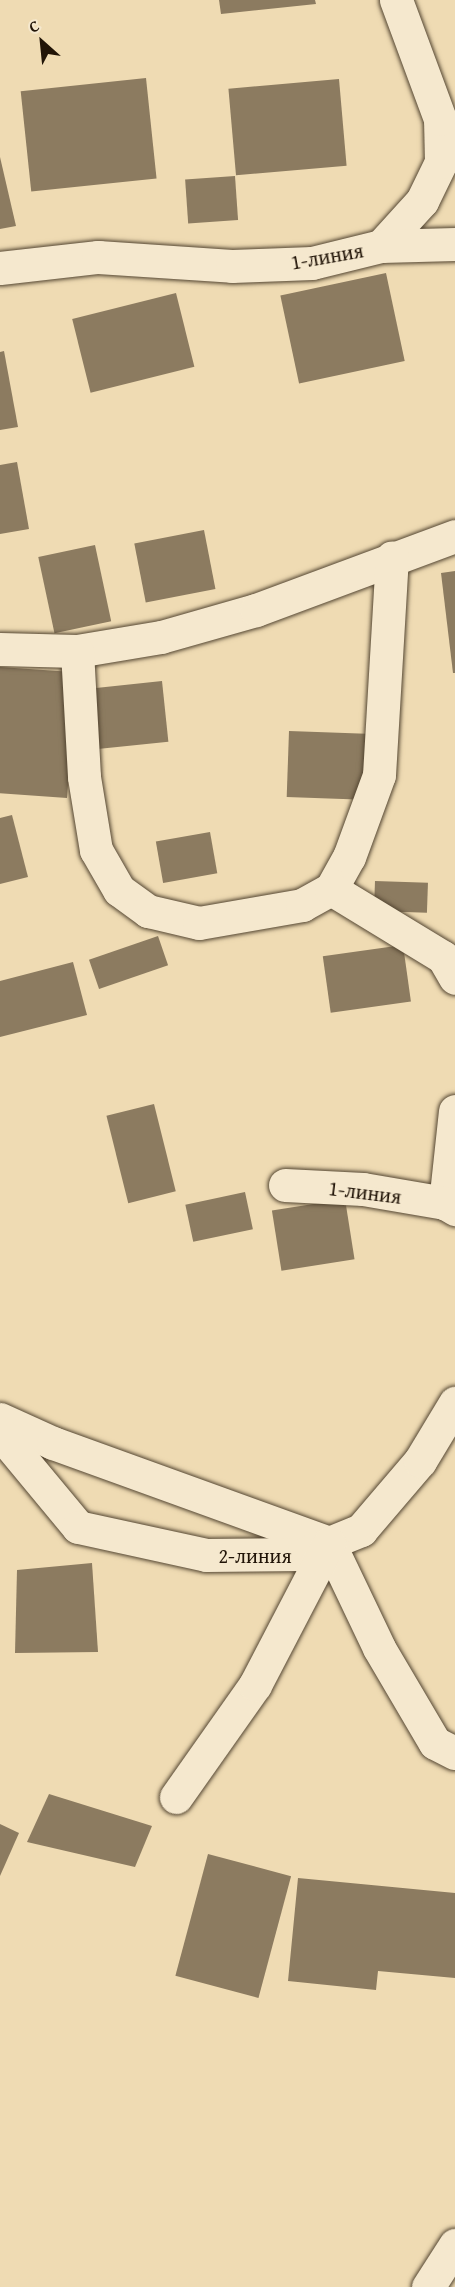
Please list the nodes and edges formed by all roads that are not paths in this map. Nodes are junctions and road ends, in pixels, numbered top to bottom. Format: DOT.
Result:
graph roads {
  1 [pos="396,0"];
  2 [pos="455,244"];
  3 [pos="381,246"];
  4 [pos="0,268"];
  5 [pos="455,536"];
  6 [pos="392,557"];
  7 [pos="0,649"];
  8 [pos="77,651"];
  9 [pos="331,889"];
  10 [pos="455,978"];
  11 [pos="455,1111"];
  12 [pos="285,1185"];
  13 [pos="450,1206"];
  14 [pos="455,1403"];
  15 [pos="0,1419"];
  16 [pos="0,1433"];
  17 [pos="329,1543"];
  18 [pos="455,1753"];
  19 [pos="176,1797"];
  20 [pos="455,2245"];
  21 [pos="429,2287"];
  1 -- 3 [label="street, 1-линия"];
  2 -- 3 [label="street"];
  3 -- 4 [label="street, 1-линия"];
  5 -- 6 [label="street"];
  6 -- 8 [label="street"];
  6 -- 9 [label="street"];
  7 -- 8 [label="street"];
  8 -- 9 [label="street"];
  9 -- 10 [label="street"];
  11 -- 13 [label="street"];
  12 -- 13 [label="street, 1-линия"];
  14 -- 17 [label="street"];
  15 -- 17 [label="street"];
  16 -- 17 [label="street, 2-линия"];
  17 -- 18 [label="street"];
  17 -- 19 [label="street, 2-линия"];
  20 -- 21 [label="street"];
}
